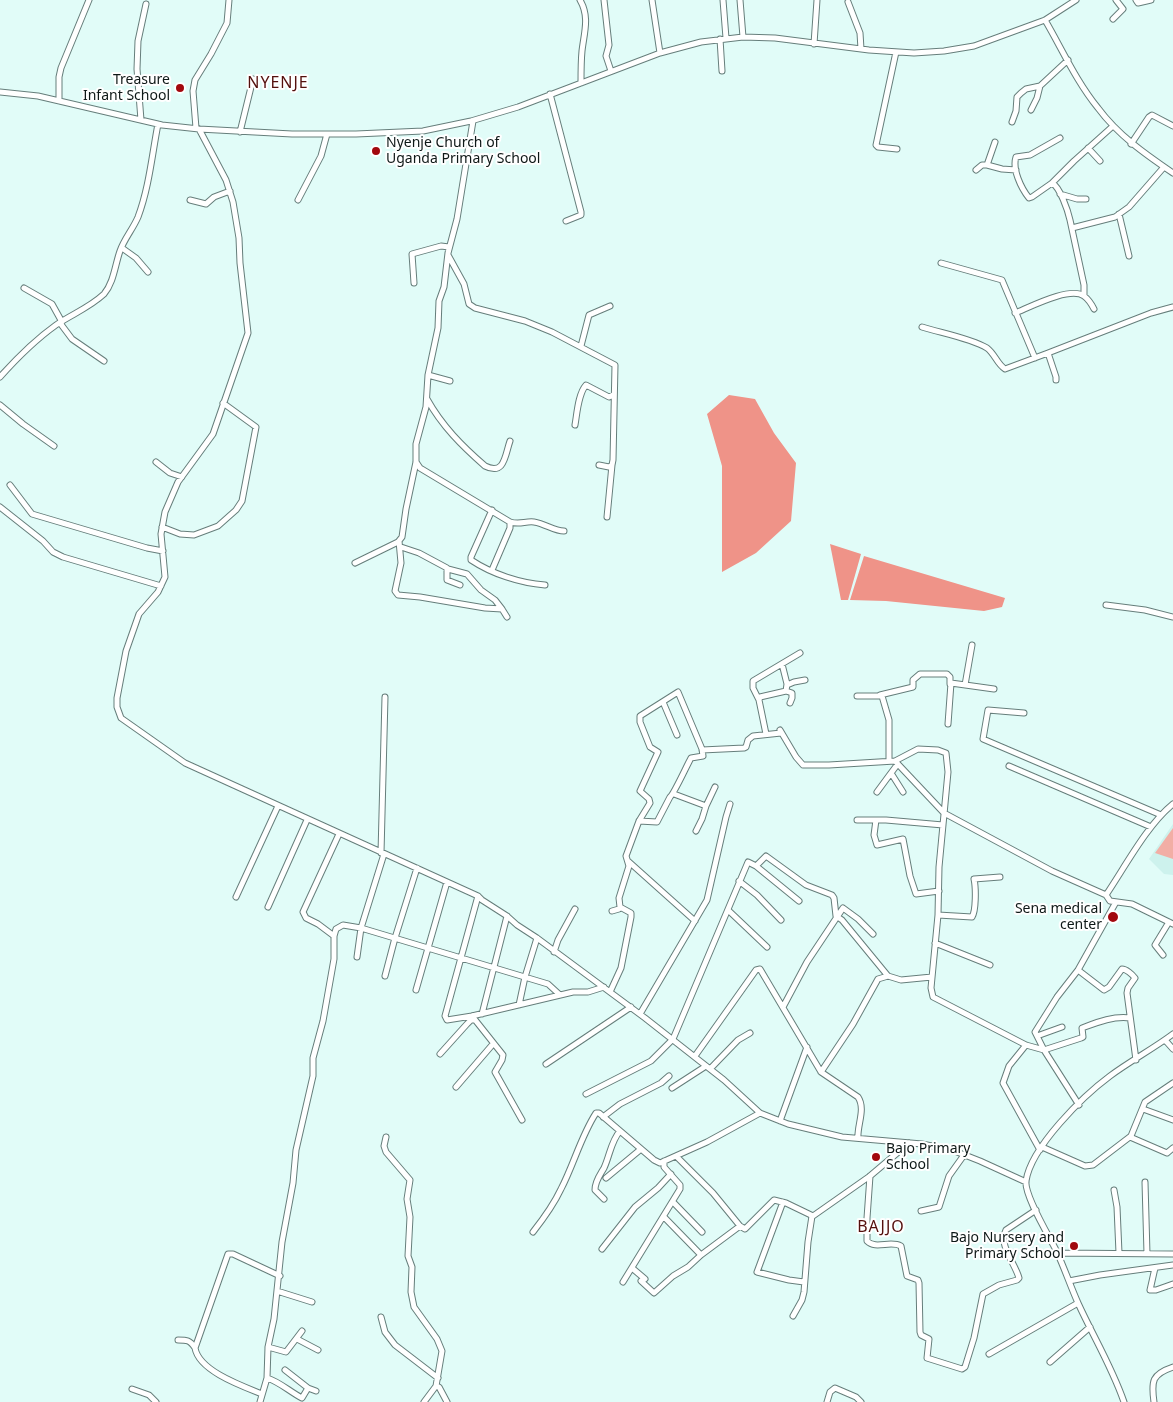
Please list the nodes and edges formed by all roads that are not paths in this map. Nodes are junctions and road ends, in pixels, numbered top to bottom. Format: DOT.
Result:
graph roads {
  1 [pos="89,0"];
  2 [pos="229,0"];
  3 [pos="580,0"];
  4 [pos="604,0"];
  5 [pos="652,0"];
  6 [pos="723,0"];
  7 [pos="740,0"];
  8 [pos="817,0"];
  9 [pos="1064,0"];
  10 [pos="1076,0"];
  11 [pos="1116,0"];
  12 [pos="1136,0"];
  13 [pos="1151,0"];
  14 [pos="848,2"];
  15 [pos="146,4"];
  16 [pos="1066,7"];
  17 [pos="1112,19"];
  18 [pos="1045,20"];
  19 [pos="743,37"];
  20 [pos="723,38"];
  21 [pos="814,44"];
  22 [pos="861,50"];
  23 [pos="896,52"];
  24 [pos="660,53"];
  25 [pos="1068,60"];
  26 [pos="611,71"];
  27 [pos="722,71"];
  28 [pos="253,79"];
  29 [pos="581,83"];
  30 [pos="1040,86"];
  31 [pos="0,92"];
  32 [pos="550,94"];
  33 [pos="59,100"];
  34 [pos="1031,110"];
  35 [pos="141,120"];
  36 [pos="473,121"];
  37 [pos="1012,122"];
  38 [pos="158,124"];
  39 [pos="1113,126"];
  40 [pos="1173,126"];
  41 [pos="197,129"];
  42 [pos="240,132"];
  43 [pos="327,134"];
  44 [pos="1060,138"];
  45 [pos="995,142"];
  46 [pos="1131,144"];
  47 [pos="1088,148"];
  48 [pos="897,149"];
  49 [pos="1100,161"];
  50 [pos="987,165"];
  51 [pos="1164,167"];
  52 [pos="976,170"];
  53 [pos="1016,170"];
  54 [pos="1173,172"];
  55 [pos="1052,184"];
  56 [pos="230,191"];
  57 [pos="1060,194"];
  58 [pos="1086,199"];
  59 [pos="190,200"];
  60 [pos="298,200"];
  61 [pos="1119,214"];
  62 [pos="566,221"];
  63 [pos="1072,228"];
  64 [pos="449,247"];
  65 [pos="122,248"];
  66 [pos="448,254"];
  67 [pos="1129,256"];
  68 [pos="942,263"];
  69 [pos="148,272"];
  70 [pos="414,283"];
  71 [pos="24,288"];
  72 [pos="1084,296"];
  73 [pos="610,306"];
  74 [pos="1173,307"];
  75 [pos="1094,309"];
  76 [pos="1015,313"];
  77 [pos="61,322"];
  78 [pos="922,327"];
  79 [pos="581,346"];
  80 [pos="1048,353"];
  81 [pos="1035,358"];
  82 [pos="104,361"];
  83 [pos="428,375"];
  84 [pos="0,377"];
  85 [pos="1056,380"];
  86 [pos="450,381"];
  87 [pos="613,395"];
  88 [pos="427,399"];
  89 [pos="223,403"];
  90 [pos="0,405"];
  91 [pos="575,425"];
  92 [pos="510,441"];
  93 [pos="54,446"];
  94 [pos="156,462"];
  95 [pos="416,462"];
  96 [pos="600,465"];
  97 [pos="612,465"];
  98 [pos="182,478"];
  99 [pos="10,485"];
  100 [pos="0,507"];
  101 [pos="492,510"];
  102 [pos="607,517"];
  103 [pos="510,522"];
  104 [pos="162,527"];
  105 [pos="564,531"];
  106 [pos="400,544"];
  107 [pos="163,551"];
  108 [pos="355,563"];
  109 [pos="448,569"];
  110 [pos="492,570"];
  111 [pos="460,585"];
  112 [pos="545,585"];
  113 [pos="161,586"];
  114 [pos="1106,605"];
  115 [pos="502,609"];
  116 [pos="507,617"];
  117 [pos="1173,617"];
  118 [pos="972,646"];
  119 [pos="800,653"];
  120 [pos="782,664"];
  121 [pos="805,680"];
  122 [pos="950,684"];
  123 [pos="965,685"];
  124 [pos="786,688"];
  125 [pos="994,689"];
  126 [pos="880,695"];
  127 [pos="385,696"];
  128 [pos="857,696"];
  129 [pos="759,700"];
  130 [pos="662,702"];
  131 [pos="790,703"];
  132 [pos="1024,712"];
  133 [pos="948,724"];
  134 [pos="766,734"];
  135 [pos="677,735"];
  136 [pos="702,750"];
  137 [pos="894,762"];
  138 [pos="1009,766"];
  139 [pos="890,773"];
  140 [pos="715,788"];
  141 [pos="877,792"];
  142 [pos="903,792"];
  143 [pos="674,794"];
  144 [pos="730,804"];
  145 [pos="1173,804"];
  146 [pos="278,806"];
  147 [pos="706,806"];
  148 [pos="944,813"];
  149 [pos="1161,814"];
  150 [pos="308,820"];
  151 [pos="857,820"];
  152 [pos="876,820"];
  153 [pos="639,821"];
  154 [pos="943,825"];
  155 [pos="1151,827"];
  156 [pos="696,831"];
  157 [pos="339,834"];
  158 [pos="382,853"];
  159 [pos="627,860"];
  160 [pos="756,866"];
  161 [pos="417,868"];
  162 [pos="1000,877"];
  163 [pos="739,881"];
  164 [pos="447,882"];
  165 [pos="938,891"];
  166 [pos="1106,895"];
  167 [pos="478,896"];
  168 [pos="236,897"];
  169 [pos="799,901"];
  170 [pos="1116,902"];
  171 [pos="268,907"];
  172 [pos="620,907"];
  173 [pos="575,909"];
  174 [pos="728,910"];
  175 [pos="612,911"];
  176 [pos="938,915"];
  177 [pos="507,916"];
  178 [pos="836,916"];
  179 [pos="781,920"];
  180 [pos="695,921"];
  181 [pos="1171,923"];
  182 [pos="361,928"];
  183 [pos="873,934"];
  184 [pos="334,936"];
  185 [pos="395,938"];
  186 [pos="537,938"];
  187 [pos="935,943"];
  188 [pos="767,947"];
  189 [pos="427,949"];
  190 [pos="554,952"];
  191 [pos="1163,955"];
  192 [pos="357,957"];
  193 [pos="460,958"];
  194 [pos="990,965"];
  195 [pos="493,968"];
  196 [pos="1078,970"];
  197 [pos="385,976"];
  198 [pos="888,976"];
  199 [pos="932,976"];
  200 [pos="525,977"];
  201 [pos="604,987"];
  202 [pos="416,990"];
  203 [pos="610,992"];
  204 [pos="560,995"];
  205 [pos="519,1005"];
  206 [pos="631,1007"];
  207 [pos="783,1007"];
  208 [pos="482,1014"];
  209 [pos="640,1014"];
  210 [pos="474,1018"];
  211 [pos="1130,1018"];
  212 [pos="1062,1027"];
  213 [pos="750,1033"];
  214 [pos="1173,1034"];
  215 [pos="1037,1036"];
  216 [pos="673,1039"];
  217 [pos="1165,1040"];
  218 [pos="494,1044"];
  219 [pos="1026,1045"];
  220 [pos="807,1047"];
  221 [pos="1173,1049"];
  222 [pos="1044,1050"];
  223 [pos="440,1054"];
  224 [pos="695,1056"];
  225 [pos="1136,1060"];
  226 [pos="546,1064"];
  227 [pos="708,1067"];
  228 [pos="821,1072"];
  229 [pos="669,1076"];
  230 [pos="1173,1083"];
  231 [pos="456,1087"];
  232 [pos="672,1088"];
  233 [pos="586,1094"];
  234 [pos="1079,1105"];
  235 [pos="1143,1109"];
  236 [pos="760,1113"];
  237 [pos="603,1117"];
  238 [pos="522,1120"];
  239 [pos="1173,1120"];
  240 [pos="780,1121"];
  241 [pos="620,1131"];
  242 [pos="386,1137"];
  243 [pos="858,1138"];
  244 [pos="1130,1138"];
  245 [pos="908,1143"];
  246 [pos="1041,1148"];
  247 [pos="1173,1148"];
  248 [pos="642,1149"];
  249 [pos="964,1155"];
  250 [pos="676,1156"];
  251 [pos="664,1161"];
  252 [pos="670,1174"];
  253 [pos="870,1176"];
  254 [pos="606,1178"];
  255 [pos="1026,1182"];
  256 [pos="1145,1182"];
  257 [pos="1114,1190"];
  258 [pos="604,1199"];
  259 [pos="673,1202"];
  260 [pos="783,1202"];
  261 [pos="921,1210"];
  262 [pos="1036,1210"];
  263 [pos="812,1216"];
  264 [pos="664,1217"];
  265 [pos="740,1226"];
  266 [pos="534,1232"];
  267 [pos="702,1232"];
  268 [pos="602,1249"];
  269 [pos="1057,1253"];
  270 [pos="1118,1253"];
  271 [pos="1147,1254"];
  272 [pos="1173,1254"];
  273 [pos="701,1255"];
  274 [pos="1173,1265"];
  275 [pos="632,1268"];
  276 [pos="1155,1268"];
  277 [pos="280,1276"];
  278 [pos="1069,1281"];
  279 [pos="623,1282"];
  280 [pos="804,1282"];
  281 [pos="1173,1284"];
  282 [pos="277,1292"];
  283 [pos="312,1302"];
  284 [pos="1078,1303"];
  285 [pos="793,1316"];
  286 [pos="381,1318"];
  287 [pos="1090,1327"];
  288 [pos="302,1331"];
  289 [pos="297,1339"];
  290 [pos="178,1340"];
  291 [pos="268,1347"];
  292 [pos="195,1348"];
  293 [pos="318,1350"];
  294 [pos="989,1354"];
  295 [pos="1050,1362"];
  296 [pos="1173,1367"];
  297 [pos="284,1370"];
  298 [pos="267,1378"];
  299 [pos="438,1378"];
  300 [pos="436,1386"];
  301 [pos="308,1388"];
  302 [pos="132,1389"];
  303 [pos="316,1391"];
  304 [pos="262,1394"];
  305 [pos="156,1402"];
  306 [pos="260,1402"];
  307 [pos="424,1402"];
  308 [pos="447,1402"];
  309 [pos="827,1402"];
  310 [pos="861,1402"];
  311 [pos="1124,1402"];
  312 [pos="1154,1402"];
  1 -- 33 [label="street"];
  2 -- 41 [label="street"];
  3 -- 29 [label="street"];
  4 -- 26 [label="street"];
  5 -- 24 [label="street"];
  6 -- 20 [label="street"];
  7 -- 19 [label="street"];
  8 -- 21 [label="street"];
  9 -- 16 [label="street"];
  10 -- 16 [label="street"];
  11 -- 17 [label="street"];
  12 -- 13 [label="street"];
  14 -- 22 [label="street"];
  15 -- 35 [label="street"];
  16 -- 18 [label="street"];
  18 -- 23 [label="street"];
  18 -- 25 [label="street"];
  19 -- 20 [label="street"];
  19 -- 21 [label="street"];
  20 -- 24 [label="street"];
  20 -- 27 [label="street"];
  21 -- 22 [label="street"];
  22 -- 23 [label="street"];
  23 -- 48 [label="street"];
  24 -- 26 [label="street"];
  25 -- 30 [label="street"];
  25 -- 39 [label="street"];
  26 -- 29 [label="street"];
  28 -- 42 [label="street"];
  29 -- 32 [label="street"];
  30 -- 34 [label="street"];
  30 -- 37 [label="street"];
  31 -- 33 [label="street"];
  32 -- 36 [label="street"];
  32 -- 62 [label="street"];
  33 -- 35 [label="street"];
  35 -- 38 [label="street"];
  36 -- 43 [label="street"];
  36 -- 64 [label="street"];
  38 -- 41 [label="street"];
  38 -- 65 [label="street"];
  39 -- 46 [label="street"];
  39 -- 47 [label="street"];
  40 -- 46 [label="street"];
  41 -- 42 [label="street"];
  41 -- 56 [label="street"];
  42 -- 43 [label="street"];
  43 -- 60 [label="street"];
  44 -- 53 [label="street"];
  45 -- 50 [label="street"];
  46 -- 51 [label="street"];
  47 -- 49 [label="street"];
  47 -- 55 [label="street"];
  50 -- 52 [label="street"];
  50 -- 53 [label="street"];
  51 -- 54 [label="street"];
  51 -- 61 [label="street"];
  53 -- 55 [label="street"];
  55 -- 57 [label="street"];
  56 -- 59 [label="street"];
  56 -- 89 [label="street"];
  57 -- 58 [label="street"];
  57 -- 63 [label="street"];
  61 -- 63 [label="street"];
  61 -- 67 [label="street"];
  63 -- 72 [label="street"];
  64 -- 66 [label="street"];
  64 -- 70 [label="street"];
  65 -- 69 [label="street"];
  65 -- 77 [label="street"];
  66 -- 79 [label="street"];
  66 -- 83 [label="street"];
  68 -- 76 [label="street"];
  71 -- 77 [label="street"];
  72 -- 75 [label="street"];
  72 -- 76 [label="street"];
  73 -- 79 [label="street"];
  74 -- 80 [label="street"];
  76 -- 81 [label="street"];
  77 -- 82 [label="street"];
  77 -- 84 [label="street"];
  78 -- 81 [label="street"];
  79 -- 87 [label="street"];
  80 -- 81 [label="street"];
  80 -- 85 [label="street"];
  83 -- 86 [label="street"];
  83 -- 88 [label="street"];
  87 -- 91 [label="street"];
  87 -- 97 [label="street"];
  88 -- 92 [label="street"];
  88 -- 95 [label="street"];
  89 -- 98 [label="street"];
  89 -- 104 [label="street"];
  90 -- 93 [label="street"];
  94 -- 98 [label="street"];
  95 -- 101 [label="street"];
  95 -- 106 [label="street"];
  96 -- 97 [label="street"];
  97 -- 102 [label="street"];
  98 -- 104 [label="street"];
  99 -- 107 [label="street"];
  100 -- 113 [label="street"];
  101 -- 103 [label="street"];
  101 -- 110 [label="street"];
  103 -- 105 [label="street"];
  103 -- 110 [label="street"];
  104 -- 107 [label="street"];
  106 -- 108 [label="street"];
  106 -- 109 [label="street"];
  106 -- 115 [label="street"];
  107 -- 113 [label="street"];
  109 -- 111 [label="street"];
  109 -- 115 [label="street"];
  110 -- 112 [label="street"];
  113 -- 146 [label="street"];
  114 -- 117 [label="street"];
  115 -- 116 [label="street"];
  118 -- 123 [label="street"];
  119 -- 120 [label="street"];
  120 -- 124 [label="street"];
  120 -- 129 [label="street"];
  121 -- 124 [label="street"];
  122 -- 123 [label="street"];
  122 -- 126 [label="street"];
  122 -- 133 [label="street"];
  123 -- 125 [label="street"];
  124 -- 129 [label="street"];
  124 -- 131 [label="street"];
  126 -- 128 [label="street"];
  126 -- 137 [label="street"];
  127 -- 158 [label="street"];
  129 -- 134 [label="street"];
  130 -- 135 [label="street"];
  130 -- 136 [label="street"];
  130 -- 153 [label="street"];
  132 -- 149 [label="street"];
  134 -- 136 [label="street"];
  134 -- 137 [label="street"];
  136 -- 143 [label="street"];
  137 -- 139 [label="street"];
  137 -- 148 [label="street"];
  137 -- 148 [label="street"];
  138 -- 155 [label="street"];
  139 -- 141 [label="street"];
  139 -- 142 [label="street"];
  140 -- 147 [label="street"];
  143 -- 147 [label="street"];
  143 -- 153 [label="street"];
  144 -- 180 [label="street"];
  145 -- 149 [label="street"];
  146 -- 150 [label="street"];
  146 -- 168 [label="street"];
  147 -- 156 [label="street"];
  148 -- 154 [label="street"];
  148 -- 166 [label="street"];
  149 -- 155 [label="street"];
  150 -- 157 [label="street"];
  150 -- 171 [label="street"];
  151 -- 152 [label="street"];
  152 -- 154 [label="street"];
  152 -- 165 [label="street"];
  153 -- 159 [label="street"];
  154 -- 165 [label="street"];
  155 -- 166 [label="street"];
  157 -- 158 [label="street"];
  157 -- 184 [label="street"];
  158 -- 161 [label="street"];
  158 -- 182 [label="street"];
  159 -- 172 [label="street"];
  159 -- 180 [label="street"];
  160 -- 163 [label="street"];
  160 -- 169 [label="street"];
  160 -- 178 [label="street"];
  161 -- 164 [label="street"];
  161 -- 185 [label="street"];
  162 -- 176 [label="street"];
  163 -- 174 [label="street"];
  163 -- 179 [label="street"];
  164 -- 167 [label="street"];
  164 -- 189 [label="street"];
  165 -- 176 [label="street"];
  166 -- 170 [label="street"];
  167 -- 177 [label="street"];
  167 -- 193 [label="street"];
  170 -- 181 [label="street"];
  170 -- 196 [label="street"];
  172 -- 175 [label="street"];
  172 -- 203 [label="street"];
  173 -- 190 [label="street"];
  174 -- 188 [label="street"];
  174 -- 216 [label="street"];
  176 -- 187 [label="street"];
  177 -- 186 [label="street"];
  177 -- 195 [label="street"];
  178 -- 183 [label="street"];
  178 -- 198 [label="street"];
  178 -- 207 [label="street"];
  180 -- 209 [label="street"];
  181 -- 191 [label="street"];
  182 -- 184 [label="street"];
  182 -- 185 [label="street"];
  182 -- 192 [label="street"];
  184 -- 277 [label="street"];
  185 -- 189 [label="street"];
  185 -- 197 [label="street"];
  186 -- 190 [label="street"];
  186 -- 200 [label="street"];
  187 -- 194 [label="street"];
  187 -- 199 [label="street"];
  189 -- 193 [label="street"];
  189 -- 202 [label="street"];
  190 -- 201 [label="street"];
  193 -- 195 [label="street"];
  193 -- 210 [label="street"];
  195 -- 200 [label="street"];
  195 -- 208 [label="street"];
  196 -- 211 [label="street"];
  196 -- 215 [label="street"];
  198 -- 199 [label="street"];
  198 -- 228 [label="street"];
  199 -- 219 [label="street"];
  200 -- 204 [label="street"];
  200 -- 205 [label="street"];
  201 -- 203 [label="street"];
  201 -- 204 [label="street"];
  203 -- 206 [label="street"];
  204 -- 205 [label="street"];
  205 -- 208 [label="street"];
  206 -- 209 [label="street"];
  206 -- 226 [label="street"];
  207 -- 220 [label="street"];
  207 -- 224 [label="street"];
  208 -- 210 [label="street"];
  209 -- 216 [label="street"];
  210 -- 218 [label="street"];
  210 -- 223 [label="street"];
  211 -- 222 [label="street"];
  211 -- 225 [label="street"];
  212 -- 215 [label="street"];
  213 -- 227 [label="street"];
  214 -- 217 [label="street"];
  215 -- 222 [label="street"];
  216 -- 224 [label="street"];
  216 -- 233 [label="street"];
  217 -- 221 [label="street"];
  217 -- 225 [label="street"];
  218 -- 231 [label="street"];
  218 -- 238 [label="street"];
  219 -- 222 [label="street"];
  219 -- 246 [label="street"];
  220 -- 228 [label="street"];
  220 -- 240 [label="street"];
  222 -- 234 [label="street"];
  224 -- 227 [label="street"];
  225 -- 234 [label="street"];
  227 -- 232 [label="street"];
  227 -- 236 [label="street"];
  228 -- 243 [label="street"];
  229 -- 237 [label="street"];
  230 -- 235 [label="street"];
  234 -- 246 [label="street"];
  235 -- 239 [label="street"];
  235 -- 244 [label="street"];
  236 -- 240 [label="street"];
  236 -- 250 [label="street"];
  237 -- 241 [label="street"];
  237 -- 266 [label="street"];
  240 -- 243 [label="street"];
  241 -- 248 [label="street"];
  241 -- 258 [label="street"];
  242 -- 299 [label="street"];
  243 -- 245 [label="street"];
  244 -- 246 [label="street"];
  244 -- 247 [label="street"];
  245 -- 249 [label="street"];
  245 -- 253 [label="street"];
  246 -- 255 [label="street"];
  248 -- 251 [label="street"];
  248 -- 254 [label="street"];
  249 -- 255 [label="street"];
  249 -- 261 [label="street"];
  250 -- 251 [label="street"];
  250 -- 265 [label="street"];
  251 -- 252 [label="street"];
  252 -- 259 [label="street"];
  252 -- 268 [label="street"];
  253 -- 262 [label="street"];
  253 -- 263 [label="street"];
  255 -- 262 [label="street"];
  256 -- 271 [label="street"];
  257 -- 270 [label="street"];
  259 -- 264 [label="street"];
  259 -- 267 [label="street"];
  260 -- 263 [label="street"];
  260 -- 265 [label="street"];
  260 -- 280 [label="street"];
  262 -- 269 [label="street"];
  263 -- 280 [label="street"];
  264 -- 273 [label="street"];
  264 -- 275 [label="street"];
  265 -- 273 [label="street"];
  269 -- 270 [label="street"];
  269 -- 278 [label="street"];
  270 -- 271 [label="street"];
  271 -- 272 [label="street"];
  273 -- 275 [label="street"];
  274 -- 276 [label="street"];
  275 -- 279 [label="street"];
  276 -- 278 [label="street"];
  276 -- 281 [label="street"];
  277 -- 282 [label="street"];
  277 -- 292 [label="street"];
  278 -- 284 [label="street"];
  280 -- 285 [label="street"];
  282 -- 283 [label="street"];
  282 -- 291 [label="street"];
  284 -- 287 [label="street"];
  284 -- 294 [label="street"];
  286 -- 299 [label="street"];
  287 -- 295 [label="street"];
  287 -- 311 [label="street"];
  288 -- 289 [label="street"];
  289 -- 291 [label="street"];
  289 -- 293 [label="street"];
  290 -- 292 [label="street"];
  291 -- 298 [label="street"];
  292 -- 304 [label="street"];
  296 -- 312 [label="street"];
  297 -- 301 [label="street"];
  298 -- 301 [label="street"];
  298 -- 304 [label="street"];
  299 -- 300 [label="street"];
  300 -- 307 [label="street"];
  300 -- 308 [label="street"];
  301 -- 303 [label="street"];
  302 -- 305 [label="street"];
  304 -- 306 [label="street"];
  309 -- 310 [label="street"];
}
